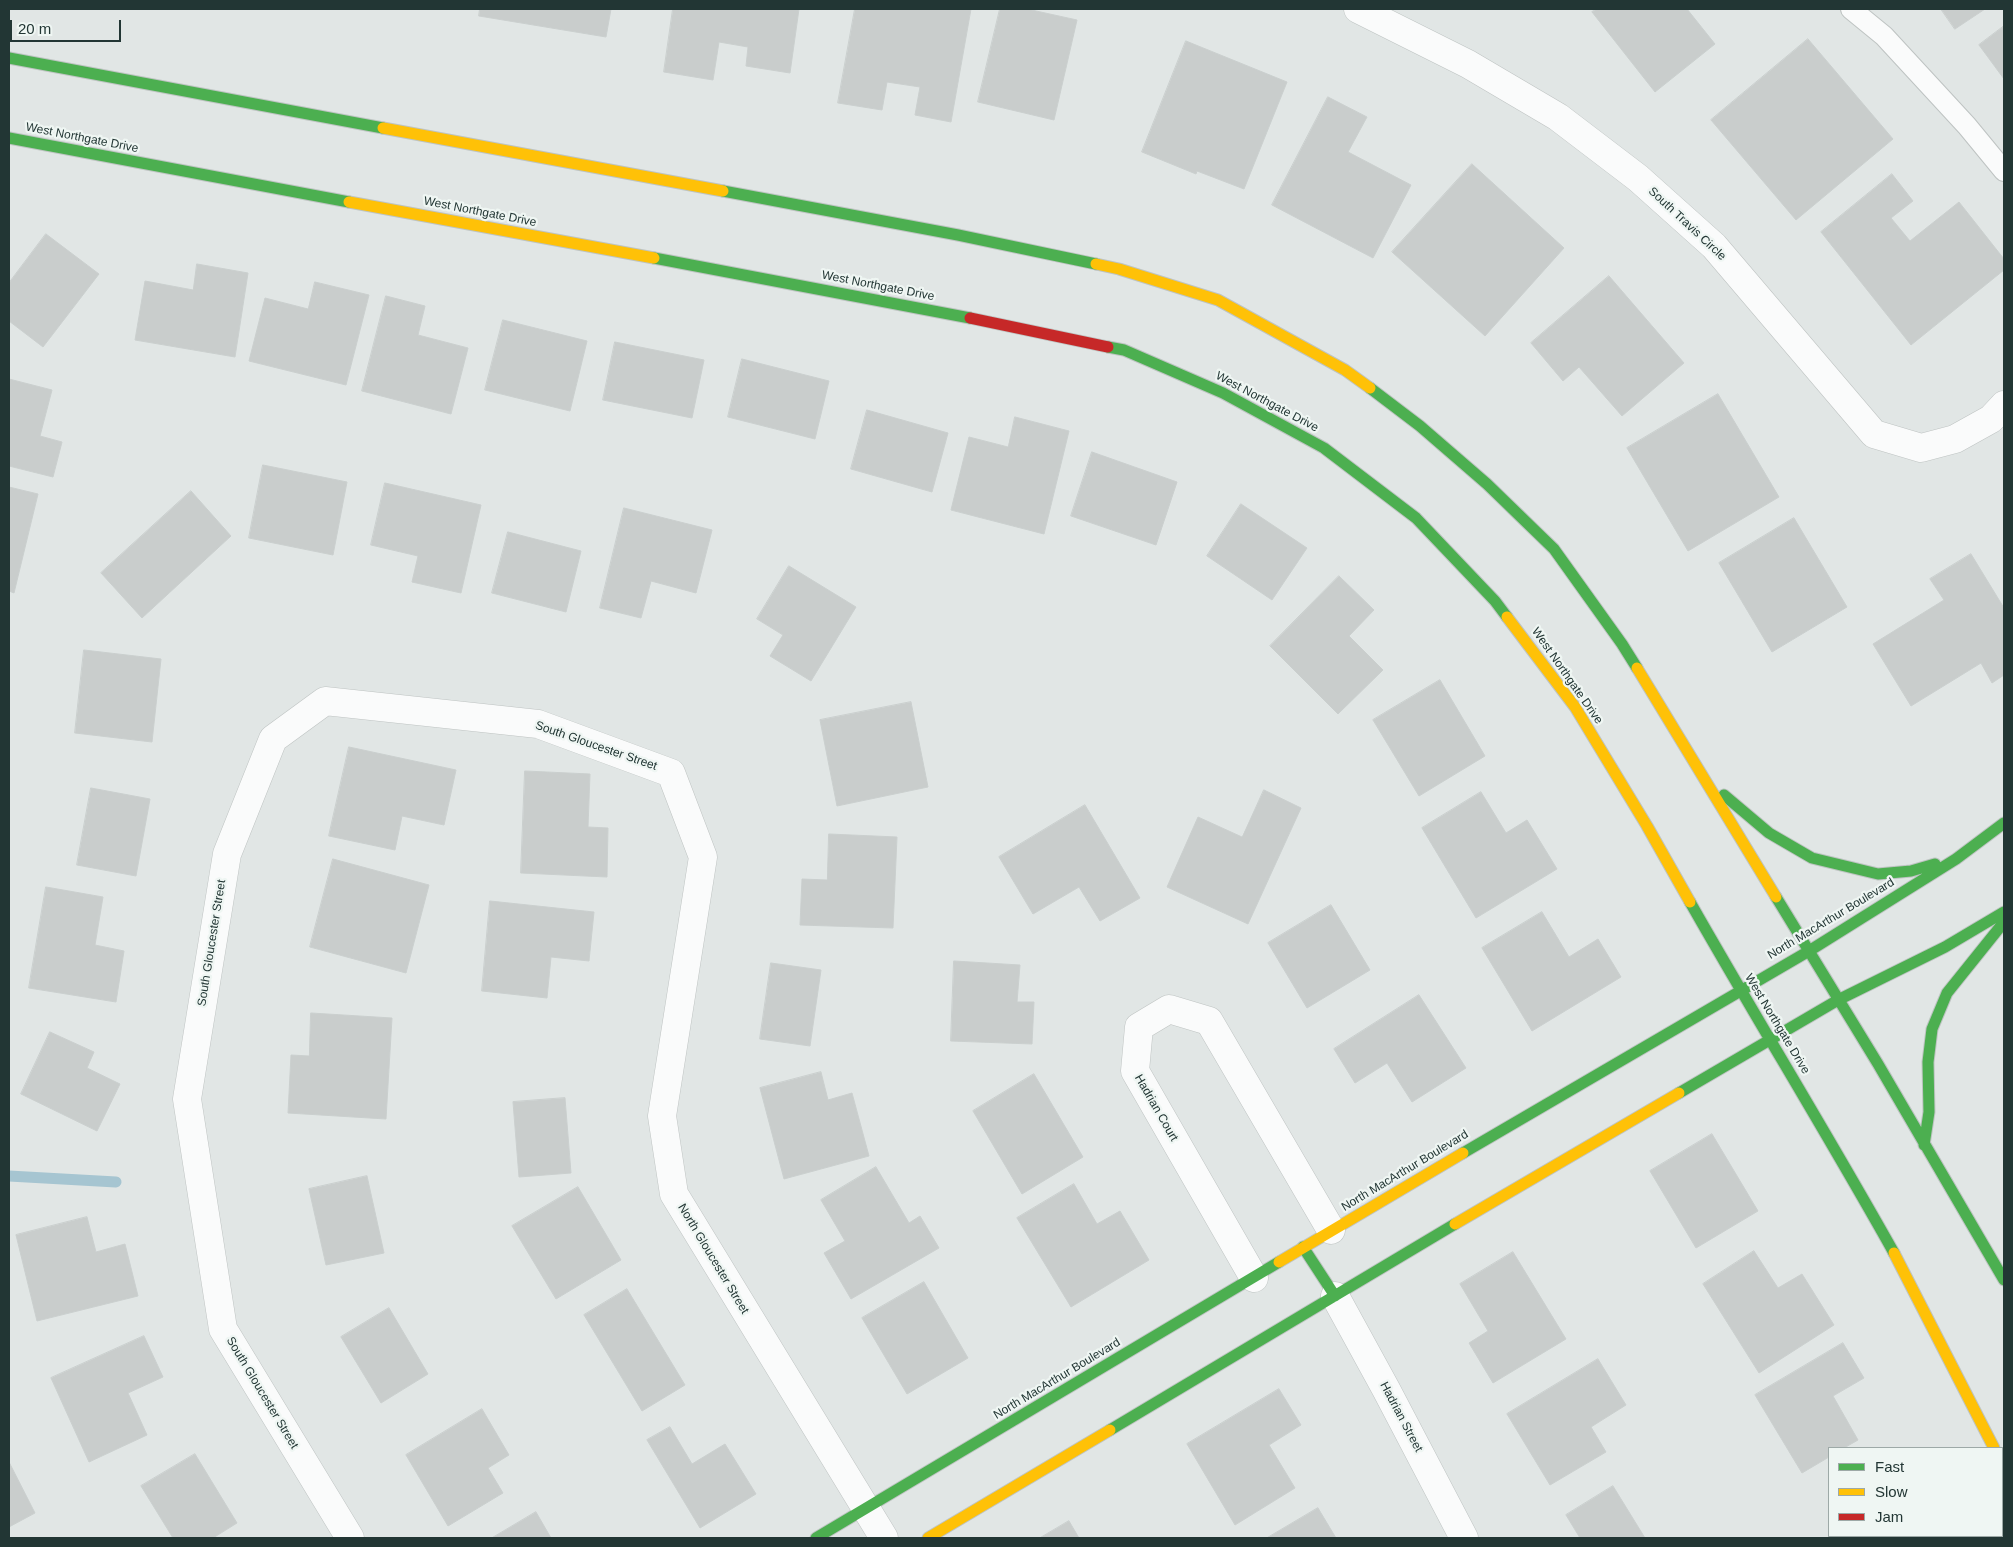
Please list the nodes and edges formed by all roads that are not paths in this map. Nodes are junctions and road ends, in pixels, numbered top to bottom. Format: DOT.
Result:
graph roads {
  1 [pos="1851,9"];
  2 [pos="1364,10"];
  3 [pos="9,58"];
  4 [pos="9,138"];
  5 [pos="2004,171"];
  6 [pos="2004,405"];
  7 [pos="671,773"];
  8 [pos="1703,776"];
  9 [pos="2004,823"];
  10 [pos="1956,859"];
  11 [pos="2004,912"];
  12 [pos="2004,922"];
  13 [pos="1809,950"];
  14 [pos="1740,990"];
  15 [pos="1838,1000"];
  16 [pos="1771,1041"];
  17 [pos="1924,1145"];
  18 [pos="1331,1230"];
  19 [pos="1303,1247"];
  20 [pos="1254,1278"];
  21 [pos="2004,1280"];
  22 [pos="1335,1296"];
  23 [pos="1993,1447"];
  24 [pos="865,1509"];
  25 [pos="350,1538"];
  26 [pos="816,1538"];
  27 [pos="884,1538"];
  28 [pos="928,1538"];
  29 [pos="1464,1538"];
  1 -- 5 [label="lane"];
  2 -- 6 [label="street, South Travis Circle"];
  3 -- 8 [label="main road"];
  4 -- 14 [label="main road, West Northgate Drive"];
  7 -- 24 [label="street, North Gloucester Street"];
  7 -- 25 [label="street, South Gloucester Street"];
  8 -- 10 [label="main road"];
  8 -- 13 [label="main road"];
  9 -- 10 [label="main road, North MacArthur Boulevard"];
  10 -- 13 [label="main road, North MacArthur Boulevard"];
  11 -- 15 [label="main road"];
  12 -- 17 [label="main road"];
  13 -- 14 [label="main road, North MacArthur Boulevard"];
  13 -- 15 [label="main road"];
  14 -- 16 [label="main road, West Northgate Drive"];
  14 -- 18 [label="main road, North MacArthur Boulevard"];
  15 -- 16 [label="main road"];
  15 -- 17 [label="main road"];
  16 -- 22 [label="main road"];
  16 -- 23 [label="main road, West Northgate Drive"];
  17 -- 21 [label="main road"];
  18 -- 19 [label="main road, North MacArthur Boulevard"];
  18 -- 20 [label="street, Hadrian Court"];
  19 -- 20 [label="main road, North MacArthur Boulevard"];
  19 -- 22 [label="main road"];
  20 -- 24 [label="main road, North MacArthur Boulevard"];
  22 -- 28 [label="main road"];
  22 -- 29 [label="street, Hadrian Street"];
  24 -- 26 [label="main road, North MacArthur Boulevard"];
  24 -- 27 [label="street, North Gloucester Street"];
}
